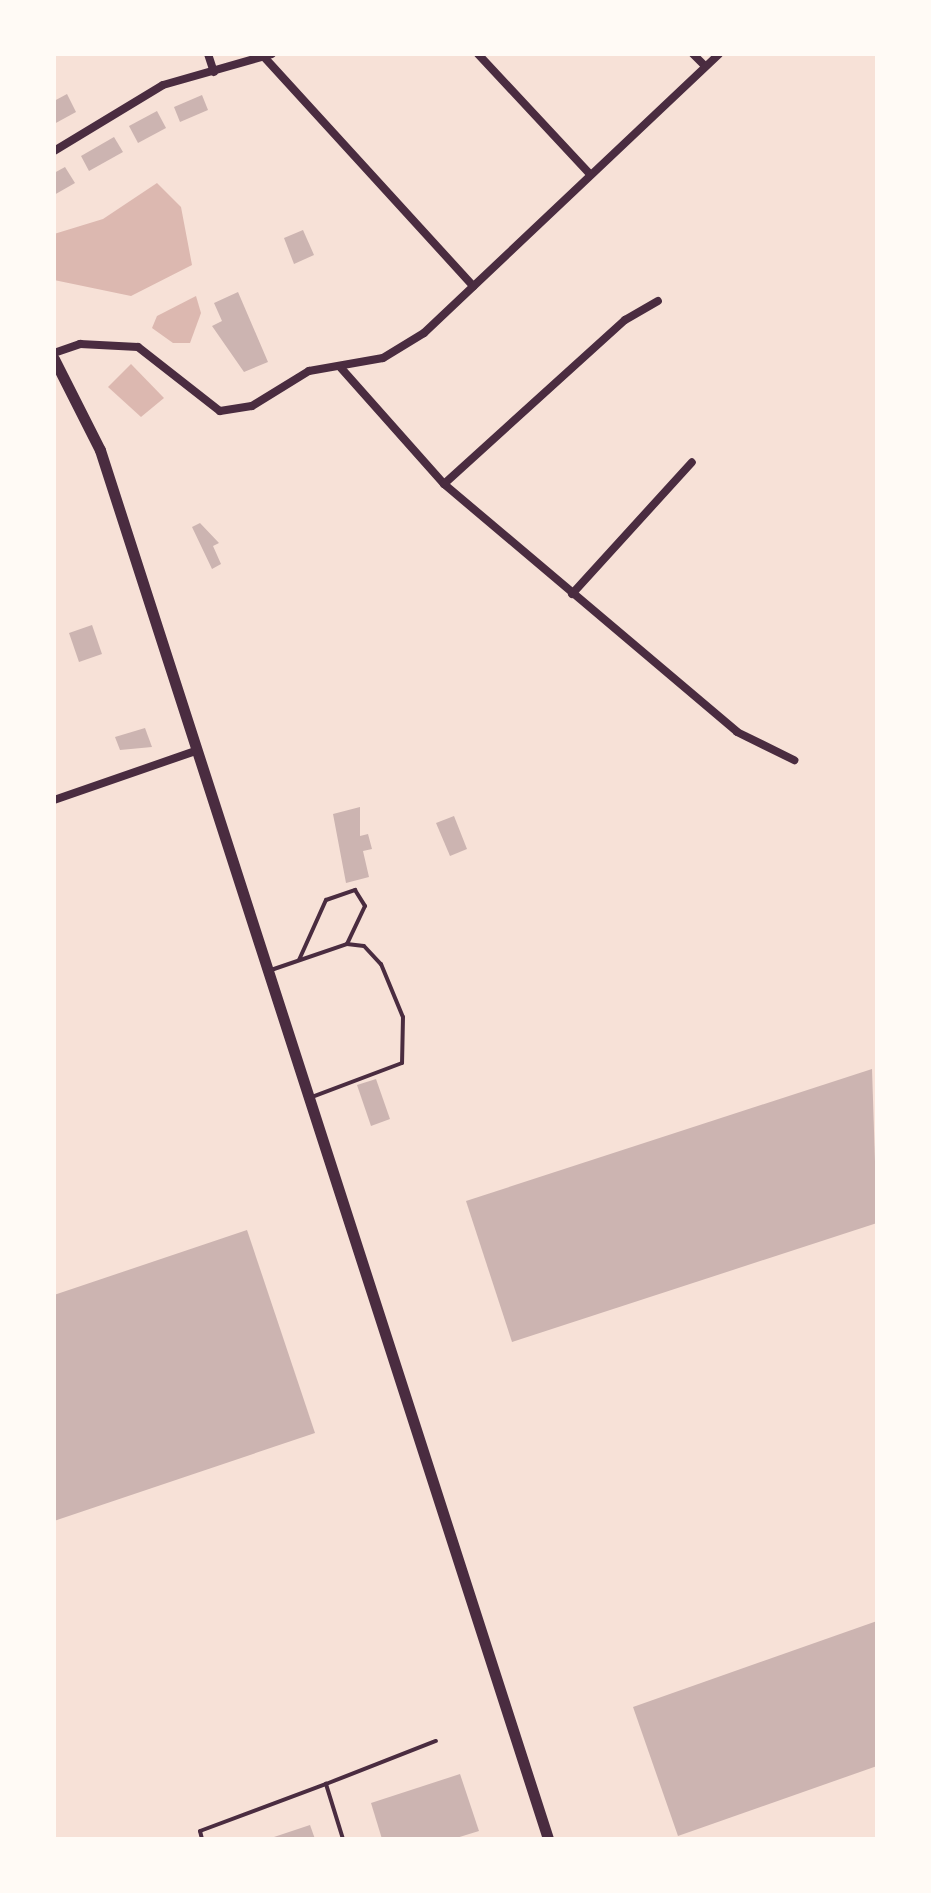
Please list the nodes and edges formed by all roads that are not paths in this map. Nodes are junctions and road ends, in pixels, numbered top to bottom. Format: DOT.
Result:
graph roads {
  1 [pos="208,54"];
  2 [pos="478,54"];
  3 [pos="693,54"];
  4 [pos="719,54"];
  5 [pos="269,56"];
  6 [pos="705,66"];
  7 [pos="214,72"];
  8 [pos="54,151"];
  9 [pos="590,174"];
  10 [pos="473,286"];
  11 [pos="658,301"];
  12 [pos="54,353"];
  13 [pos="54,359"];
  14 [pos="341,368"];
  15 [pos="692,462"];
  16 [pos="444,484"];
  17 [pos="572,594"];
  18 [pos="193,752"];
  19 [pos="794,760"];
  20 [pos="54,800"];
  21 [pos="347,944"];
  22 [pos="299,960"];
  23 [pos="264,972"];
  24 [pos="306,1099"];
  25 [pos="436,1741"];
  26 [pos="326,1784"];
  27 [pos="202,1839"];
  28 [pos="343,1839"];
  29 [pos="548,1839"];
  1 -- 7 [label="street"];
  2 -- 9 [label="street"];
  3 -- 6 [label="street"];
  4 -- 6 [label="street"];
  5 -- 7 [label="street"];
  5 -- 10 [label="street"];
  6 -- 9 [label="street"];
  7 -- 8 [label="street"];
  9 -- 10 [label="street"];
  10 -- 14 [label="street"];
  11 -- 16 [label="street"];
  12 -- 14 [label="street"];
  13 -- 18 [label="street"];
  14 -- 16 [label="street"];
  15 -- 17 [label="street"];
  16 -- 17 [label="street"];
  17 -- 19 [label="street"];
  18 -- 20 [label="street"];
  18 -- 23 [label="street"];
  21 -- 22 [label="lane"];
  21 -- 22 [label="lane"];
  21 -- 24 [label="lane"];
  22 -- 23 [label="lane"];
  23 -- 24 [label="street"];
  24 -- 29 [label="street"];
  25 -- 26 [label="lane"];
  26 -- 27 [label="lane"];
  26 -- 28 [label="lane"];
}
